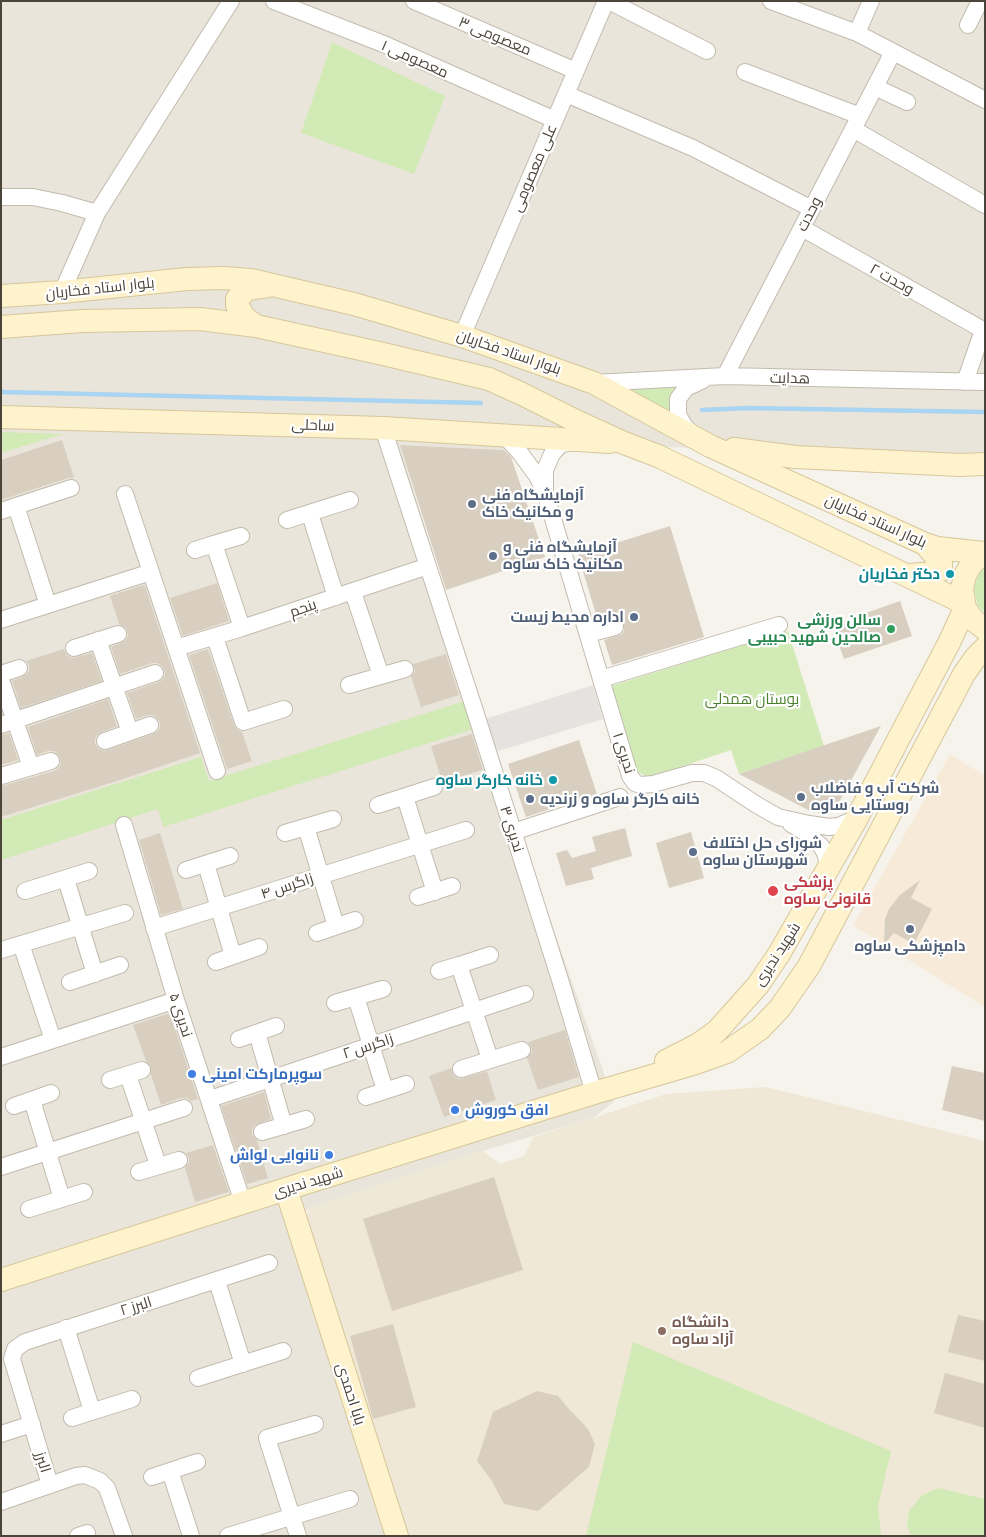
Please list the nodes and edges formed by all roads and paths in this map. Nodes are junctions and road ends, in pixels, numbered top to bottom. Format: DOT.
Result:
graph roads {
  1 [pos="231,1"];
  2 [pos="274,1"];
  3 [pos="414,1"];
  4 [pos="608,1"];
  5 [pos="771,1"];
  6 [pos="871,1"];
  7 [pos="980,1"];
  8 [pos="968,25"];
  9 [pos="857,33"];
  10 [pos="707,51"];
  11 [pos="893,52"];
  12 [pos="576,71"];
  13 [pos="745,72"];
  14 [pos="875,87"];
  15 [pos="566,94"];
  16 [pos="985,100"];
  17 [pos="907,102"];
  18 [pos="555,120"];
  19 [pos="856,123"];
  20 [pos="1,197"];
  21 [pos="985,205"];
  22 [pos="812,209"];
  23 [pos="97,212"];
  24 [pos="802,228"];
  25 [pos="276,286"];
  26 [pos="62,292"];
  27 [pos="1,296"];
  28 [pos="256,326"];
  29 [pos="1,327"];
  30 [pos="462,336"];
  31 [pos="719,376"];
  32 [pos="965,382"];
  33 [pos="985,382"];
  34 [pos="594,383"];
  35 [pos="522,394"];
  36 [pos="1,417"];
  37 [pos="382,428"];
  38 [pos="511,435"];
  39 [pos="589,440"];
  40 [pos="705,442"];
  41 [pos="624,443"];
  42 [pos="985,464"];
  43 [pos="71,488"];
  44 [pos="545,492"];
  45 [pos="126,494"];
  46 [pos="350,500"];
  47 [pos="9,508"];
  48 [pos="310,514"];
  49 [pos="288,520"];
  50 [pos="241,536"];
  51 [pos="214,544"];
  52 [pos="925,544"];
  53 [pos="195,550"];
  54 [pos="985,553"];
  55 [pos="428,566"];
  56 [pos="150,572"];
  57 [pos="907,575"];
  58 [pos="353,592"];
  59 [pos="336,597"];
  60 [pos="48,605"];
  61 [pos="965,606"];
  62 [pos="1,620"];
  63 [pos="779,625"];
  64 [pos="615,626"];
  65 [pos="242,628"];
  66 [pos="985,629"];
  67 [pos="118,634"];
  68 [pos="588,634"];
  69 [pos="215,637"];
  70 [pos="98,640"];
  71 [pos="74,648"];
  72 [pos="176,648"];
  73 [pos="985,648"];
  74 [pos="20,668"];
  75 [pos="405,669"];
  76 [pos="155,673"];
  77 [pos="1,674"];
  78 [pos="380,676"];
  79 [pos="601,679"];
  80 [pos="1,680"];
  81 [pos="349,685"];
  82 [pos="114,688"];
  83 [pos="284,709"];
  84 [pos="8,723"];
  85 [pos="150,725"];
  86 [pos="130,732"];
  87 [pos="105,741"];
  88 [pos="50,761"];
  89 [pos="31,767"];
  90 [pos="217,771"];
  91 [pos="1,776"];
  92 [pos="434,787"];
  93 [pos="405,797"];
  94 [pos="620,797"];
  95 [pos="378,805"];
  96 [pos="778,816"];
  97 [pos="857,818"];
  98 [pos="333,819"];
  99 [pos="124,825"];
  100 [pos="306,827"];
  101 [pos="466,830"];
  102 [pos="513,832"];
  103 [pos="285,833"];
  104 [pos="420,844"];
  105 [pos="230,856"];
  106 [pos="206,864"];
  107 [pos="829,869"];
  108 [pos="186,870"];
  109 [pos="89,871"];
  110 [pos="321,875"];
  111 [pos="66,879"];
  112 [pos="452,886"];
  113 [pos="25,891"];
  114 [pos="435,892"];
  115 [pos="418,897"];
  116 [pos="218,908"];
  117 [pos="125,913"];
  118 [pos="355,920"];
  119 [pos="81,926"];
  120 [pos="336,926"];
  121 [pos="154,928"];
  122 [pos="317,933"];
  123 [pos="21,944"];
  124 [pos="259,947"];
  125 [pos="1,950"];
  126 [pos="490,955"];
  127 [pos="233,956"];
  128 [pos="216,962"];
  129 [pos="120,965"];
  130 [pos="459,965"];
  131 [pos="439,971"];
  132 [pos="95,974"];
  133 [pos="70,982"];
  134 [pos="383,989"];
  135 [pos="526,994"];
  136 [pos="356,997"];
  137 [pos="176,1000"];
  138 [pos="335,1003"];
  139 [pos="474,1011"];
  140 [pos="276,1026"];
  141 [pos="257,1033"];
  142 [pos="239,1039"];
  143 [pos="53,1040"];
  144 [pos="371,1045"];
  145 [pos="522,1050"];
  146 [pos="1,1057"];
  147 [pos="490,1060"];
  148 [pos="461,1069"];
  149 [pos="270,1079"];
  150 [pos="110,1080"];
  151 [pos="406,1084"];
  152 [pos="616,1087"];
  153 [pos="385,1090"];
  154 [pos="50,1093"];
  155 [pos="594,1093"];
  156 [pos="366,1097"];
  157 [pos="210,1099"];
  158 [pos="32,1100"];
  159 [pos="14,1106"];
  160 [pos="184,1108"];
  161 [pos="306,1119"];
  162 [pos="144,1120"];
  163 [pos="284,1126"];
  164 [pos="262,1132"];
  165 [pos="46,1152"];
  166 [pos="179,1160"];
  167 [pos="158,1165"];
  168 [pos="1,1167"];
  169 [pos="139,1172"];
  170 [pos="286,1189"];
  171 [pos="84,1192"];
  172 [pos="62,1199"];
  173 [pos="243,1203"];
  174 [pos="29,1209"];
  175 [pos="269,1263"];
  176 [pos="1,1280"];
  177 [pos="217,1281"];
  178 [pos="66,1328"];
  179 [pos="283,1351"];
  180 [pos="12,1359"];
  181 [pos="243,1364"];
  182 [pos="198,1378"];
  183 [pos="132,1399"];
  184 [pos="92,1411"];
  185 [pos="72,1418"];
  186 [pos="32,1424"];
  187 [pos="314,1424"];
  188 [pos="1,1434"];
  189 [pos="197,1462"];
  190 [pos="170,1471"];
  191 [pos="152,1477"];
  192 [pos="50,1485"];
  193 [pos="350,1499"];
  194 [pos="1,1502"];
  195 [pos="292,1517"];
  196 [pos="124,1536"];
  197 [pos="190,1536"];
  198 [pos="228,1536"];
  199 [pos="298,1536"];
  200 [pos="397,1536"];
  1 -- 23 [label="street"];
  2 -- 18 [label="street, معصومی ۱"];
  3 -- 12 [label="street, معصومی ۳"];
  4 -- 10 [label="street"];
  4 -- 12 [label="street, علی معصومی"];
  5 -- 9 [label="street"];
  6 -- 9 [label="street"];
  7 -- 8 [label="street"];
  9 -- 11 [label="street"];
  11 -- 14 [label="street, وحدت"];
  11 -- 16 [label="street"];
  12 -- 15 [label="street, علی معصومی"];
  13 -- 19 [label="street"];
  14 -- 17 [label="street"];
  14 -- 19 [label="street, وحدت"];
  15 -- 18 [label="street, علی معصومی"];
  15 -- 22 [label="street"];
  18 -- 30 [label="street, علی معصومی"];
  19 -- 21 [label="street"];
  19 -- 22 [label="street, وحدت"];
  20 -- 23 [label="street"];
  22 -- 24 [label="street, وحدت"];
  23 -- 26 [label="street"];
  24 -- 31 [label="street, وحدت"];
  24 -- 32 [label="street, وحدت ۲"];
  25 -- 26 [label="street, بلوار استاد فخاریان"];
  25 -- 28 [label="street"];
  25 -- 30 [label="street, بلوار استاد فخاریان"];
  26 -- 27 [label="street, بلوار استاد فخاریان"];
  28 -- 29 [label="street, بلوار استاد فخاریان"];
  28 -- 35 [label="street, بلوار استاد فخاریان"];
  30 -- 34 [label="street, بلوار استاد فخاریان"];
  31 -- 32 [label="street, هدایت"];
  31 -- 34 [label="street, هدایت"];
  31 -- 40 [label="street"];
  32 -- 33 [label="street, هدایت"];
  34 -- 40 [label="street, بلوار استاد فخاریان"];
  35 -- 38 [label="street"];
  35 -- 41 [label="street, بلوار استاد فخاریان"];
  36 -- 37 [label="street, ساحلی"];
  37 -- 38 [label="street, ساحلی"];
  37 -- 55 [label="street, ندیری ۳"];
  38 -- 39 [label="street, ساحلی"];
  38 -- 44 [label="street"];
  39 -- 41 [label="street, ساحلی"];
  39 -- 44 [label="street"];
  40 -- 42 [label="street"];
  40 -- 52 [label="street, بلوار استاد فخاریان"];
  41 -- 57 [label="street, بلوار استاد فخاریان"];
  43 -- 47 [label="street"];
  44 -- 68 [label="street, ندیری ۱"];
  45 -- 56 [label="street"];
  46 -- 48 [label="street"];
  47 -- 60 [label="street"];
  48 -- 49 [label="street"];
  48 -- 59 [label="street"];
  50 -- 51 [label="street"];
  51 -- 53 [label="street"];
  51 -- 65 [label="street"];
  52 -- 54 [label="street, بلوار استاد فخاریان"];
  52 -- 57 [label="street"];
  54 -- 61 [label="street"];
  55 -- 58 [label="street, پنجم"];
  55 -- 102 [label="street, ندیری ۳"];
  56 -- 60 [label="street"];
  56 -- 72 [label="street"];
  57 -- 61 [label="street, بلوار استاد فخاریان"];
  58 -- 59 [label="street, پنجم"];
  58 -- 78 [label="street"];
  59 -- 65 [label="street, پنجم"];
  60 -- 62 [label="street"];
  61 -- 66 [label="street"];
  61 -- 97 [label="street, شهید ندیری"];
  63 -- 79 [label="street"];
  64 -- 68 [label="street"];
  65 -- 69 [label="street, پنجم"];
  67 -- 70 [label="street"];
  68 -- 79 [label="street, ندیری ۱"];
  69 -- 72 [label="street, پنجم"];
  69 -- 83 [label="street"];
  70 -- 71 [label="street"];
  70 -- 82 [label="street"];
  72 -- 90 [label="street"];
  73 -- 152 [label="street, شهید ندیری"];
  74 -- 77 [label="street"];
  75 -- 78 [label="street"];
  76 -- 82 [label="street"];
  78 -- 81 [label="street"];
  79 -- 96 [label="street, ندیری ۱"];
  80 -- 84 [label="street"];
  82 -- 84 [label="street"];
  82 -- 86 [label="street"];
  84 -- 89 [label="street"];
  85 -- 86 [label="street"];
  86 -- 87 [label="street"];
  88 -- 89 [label="street"];
  89 -- 91 [label="street"];
  92 -- 93 [label="street"];
  93 -- 95 [label="street"];
  93 -- 104 [label="street"];
  94 -- 102 [label="street"];
  96 -- 97 [label="street, ندیری ۱"];
  96 -- 107 [label="street"];
  97 -- 107 [label="street, شهید ندیری"];
  98 -- 100 [label="street"];
  99 -- 121 [label="street, ندیری ۵"];
  100 -- 103 [label="street"];
  100 -- 110 [label="street"];
  101 -- 104 [label="street, زاگرس ۴"];
  102 -- 155 [label="street, ندیری ۳"];
  104 -- 110 [label="street, زاگرس ۴"];
  104 -- 114 [label="street"];
  105 -- 106 [label="street"];
  106 -- 108 [label="street"];
  106 -- 116 [label="street"];
  107 -- 152 [label="street, شهید ندیری"];
  109 -- 111 [label="street"];
  110 -- 116 [label="street, زاگرس ۴"];
  110 -- 120 [label="street"];
  111 -- 113 [label="street"];
  111 -- 119 [label="street"];
  112 -- 114 [label="street"];
  114 -- 115 [label="street"];
  116 -- 121 [label="street, زاگرس ۴"];
  116 -- 127 [label="street"];
  117 -- 119 [label="street"];
  118 -- 120 [label="street"];
  119 -- 123 [label="street"];
  119 -- 132 [label="street"];
  120 -- 122 [label="street"];
  121 -- 137 [label="street, ندیری ۵"];
  123 -- 125 [label="street"];
  123 -- 143 [label="street"];
  124 -- 127 [label="street"];
  126 -- 130 [label="street"];
  127 -- 128 [label="street"];
  129 -- 132 [label="street"];
  130 -- 131 [label="street"];
  130 -- 139 [label="street"];
  132 -- 133 [label="street"];
  134 -- 136 [label="street"];
  135 -- 139 [label="street, زاگرس ۲"];
  136 -- 138 [label="street"];
  136 -- 144 [label="street"];
  137 -- 143 [label="street"];
  137 -- 157 [label="street, ندیری ۵"];
  139 -- 144 [label="street, زاگرس ۲"];
  139 -- 147 [label="street"];
  140 -- 141 [label="street"];
  141 -- 142 [label="street"];
  141 -- 149 [label="street"];
  143 -- 146 [label="street"];
  144 -- 149 [label="street, زاگرس ۲"];
  144 -- 153 [label="street"];
  145 -- 147 [label="street"];
  147 -- 148 [label="street"];
  149 -- 157 [label="street, زاگرس ۲"];
  149 -- 163 [label="street"];
  150 -- 162 [label="street"];
  151 -- 153 [label="street"];
  152 -- 155 [label="street, شهید ندیری"];
  153 -- 156 [label="street"];
  154 -- 158 [label="street"];
  155 -- 170 [label="street, شهید ندیری"];
  157 -- 173 [label="street, ندیری ۵"];
  158 -- 159 [label="street"];
  158 -- 165 [label="street"];
  160 -- 162 [label="street"];
  161 -- 163 [label="street"];
  162 -- 165 [label="street"];
  162 -- 167 [label="street"];
  163 -- 164 [label="street"];
  165 -- 168 [label="street"];
  165 -- 172 [label="street"];
  166 -- 167 [label="street"];
  167 -- 169 [label="street"];
  170 -- 173 [label="street, شهید ندیری"];
  170 -- 200 [label="street, بابا احمدی"];
  171 -- 172 [label="street"];
  172 -- 174 [label="street"];
  173 -- 176 [label="street, شهید ندیری"];
  175 -- 177 [label="street, البرز ۲"];
  177 -- 178 [label="street, البرز ۲"];
  177 -- 181 [label="street"];
  178 -- 180 [label="street, البرز ۲"];
  178 -- 184 [label="street"];
  179 -- 181 [label="street"];
  180 -- 186 [label="street, البرز"];
  181 -- 182 [label="street"];
  183 -- 184 [label="street"];
  184 -- 185 [label="street"];
  186 -- 188 [label="street"];
  186 -- 192 [label="street, البرز"];
  187 -- 195 [label="street"];
  189 -- 190 [label="street"];
  190 -- 191 [label="street"];
  190 -- 197 [label="street"];
  192 -- 194 [label="street"];
  192 -- 196 [label="street, البرز"];
  193 -- 195 [label="street"];
  195 -- 198 [label="street"];
  195 -- 199 [label="street"];
}
